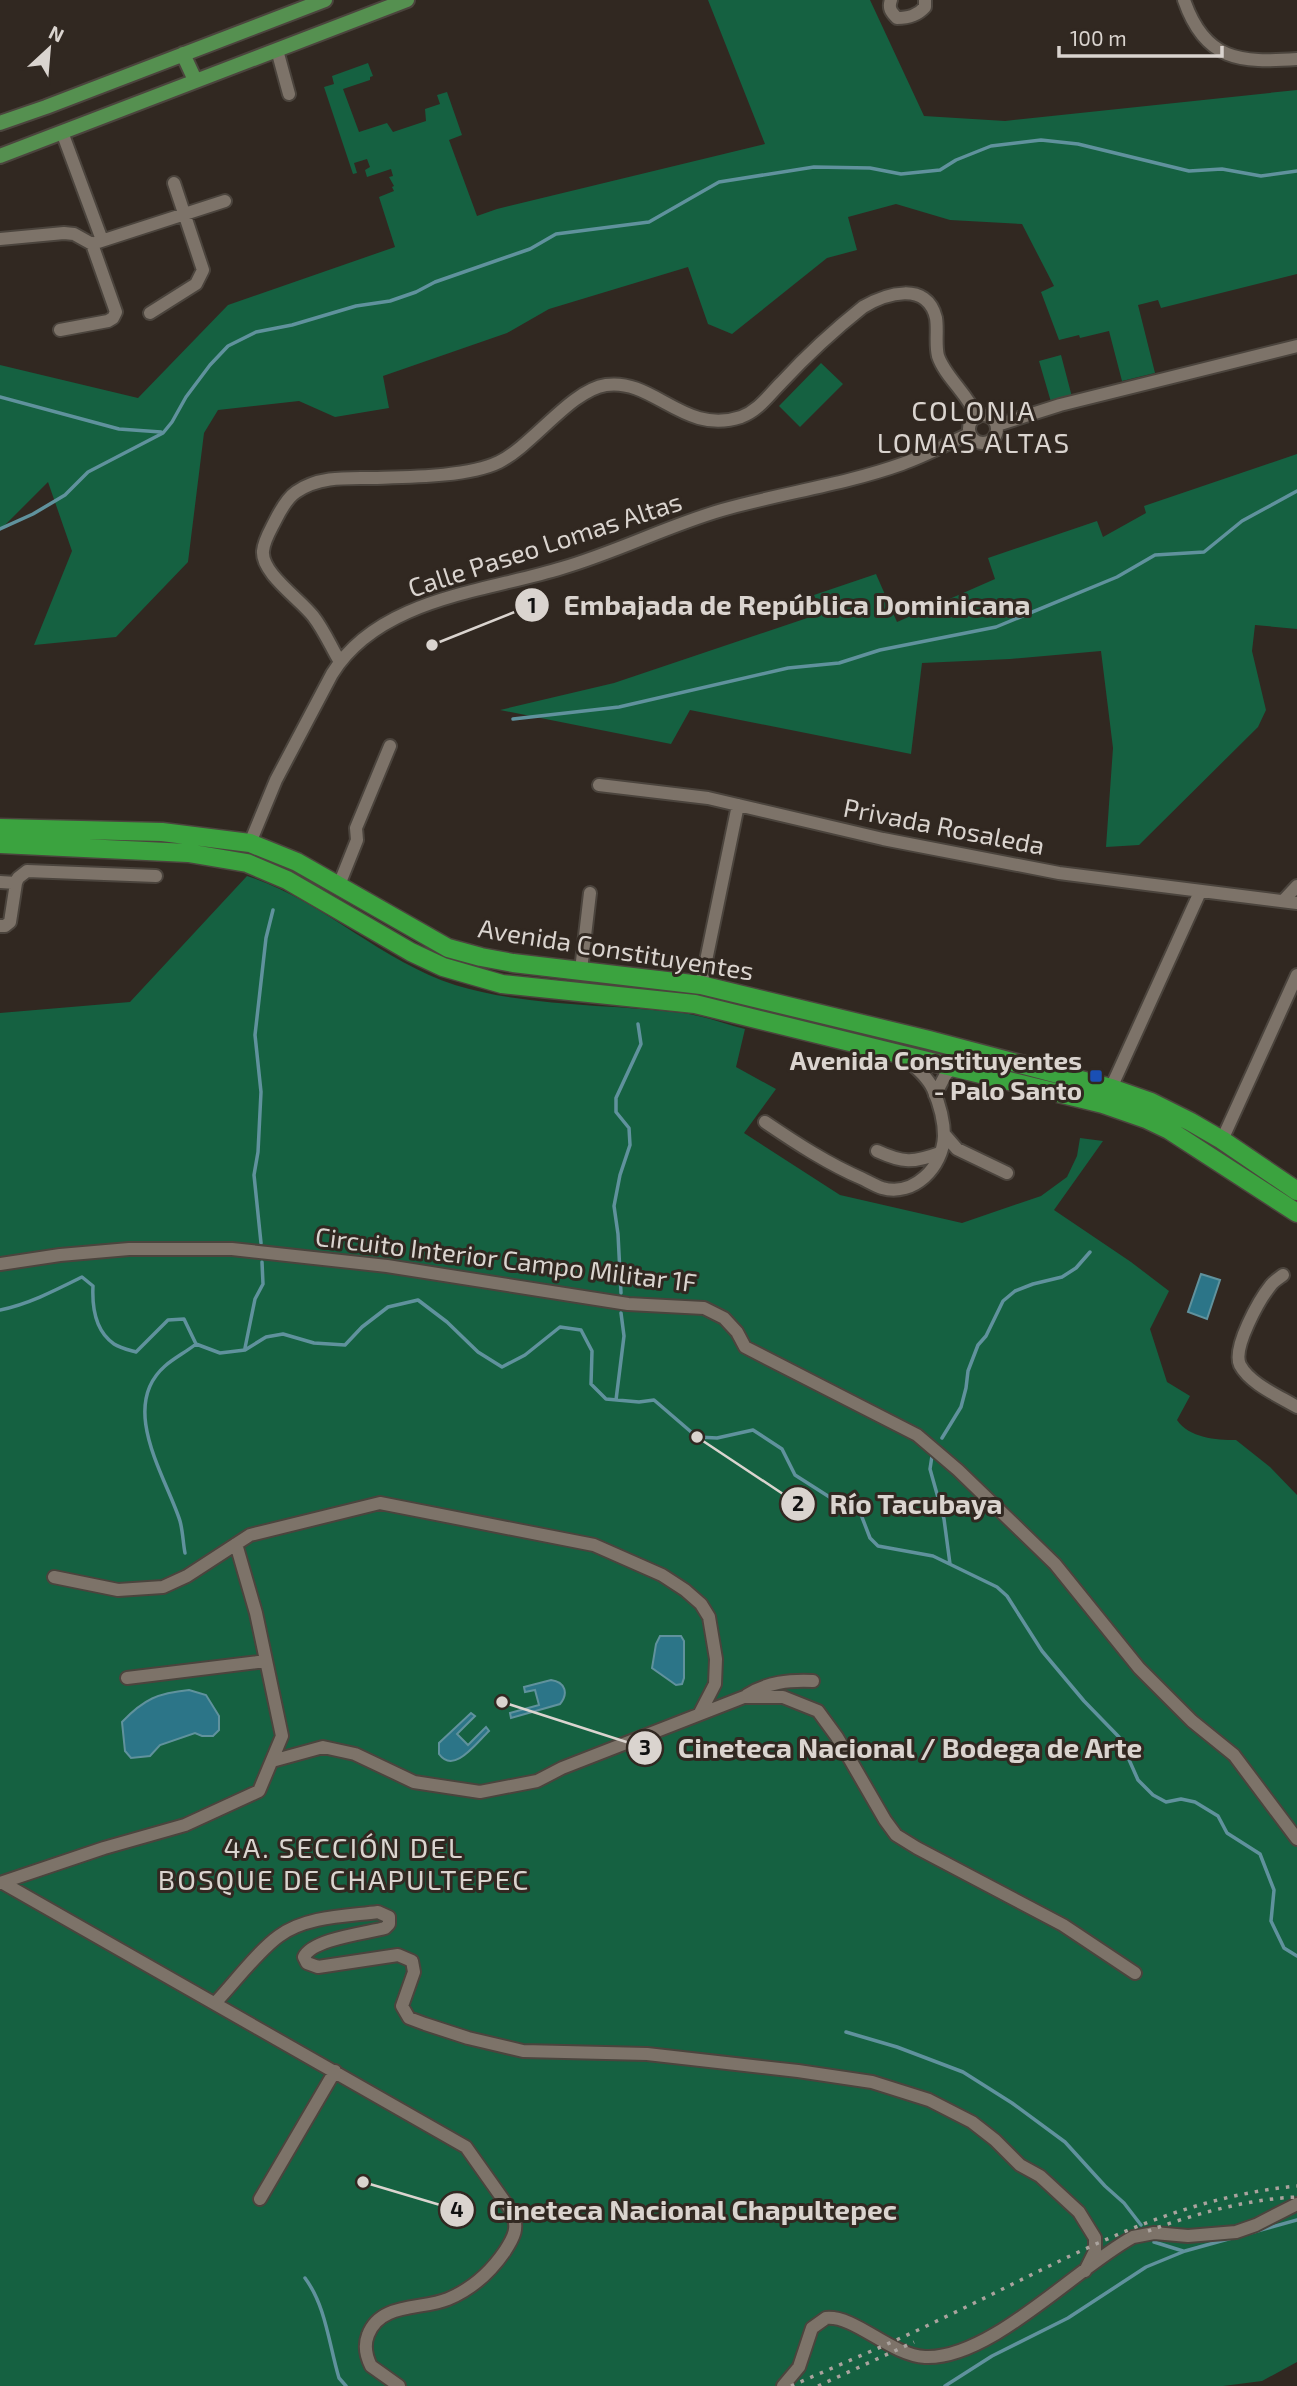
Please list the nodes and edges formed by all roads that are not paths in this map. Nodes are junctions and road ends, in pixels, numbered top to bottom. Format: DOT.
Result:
graph roads {
  1 [pos="325,0"];
  2 [pos="891,0"];
  3 [pos="925,0"];
  4 [pos="1184,0"];
  5 [pos="400,1"];
  6 [pos="277,50"];
  7 [pos="183,54"];
  8 [pos="1297,59"];
  9 [pos="195,80"];
  10 [pos="289,93"];
  11 [pos="0,123"];
  12 [pos="62,132"];
  13 [pos="0,156"];
  14 [pos="174,183"];
  15 [pos="225,201"];
  16 [pos="185,214"];
  17 [pos="0,239"];
  18 [pos="97,242"];
  19 [pos="150,313"];
  20 [pos="60,330"];
  21 [pos="1297,346"];
  22 [pos="977,416"];
  23 [pos="996,425"];
  24 [pos="970,434"];
  25 [pos="340,662"];
  26 [pos="390,746"];
  27 [pos="599,785"];
  28 [pos="738,805"];
  29 [pos="0,828"];
  30 [pos="250,843"];
  31 [pos="0,844"];
  32 [pos="156,876"];
  33 [pos="0,882"];
  34 [pos="16,883"];
  35 [pos="339,885"];
  36 [pos="1297,886"];
  37 [pos="1200,892"];
  38 [pos="590,893"];
  39 [pos="1283,901"];
  40 [pos="1297,903"];
  41 [pos="0,926"];
  42 [pos="581,970"];
  43 [pos="1297,975"];
  44 [pos="701,985"];
  45 [pos="901,1054"];
  46 [pos="954,1067"];
  47 [pos="1111,1088"];
  48 [pos="935,1095"];
  49 [pos="765,1122"];
  50 [pos="944,1134"];
  51 [pos="1222,1140"];
  52 [pos="877,1151"];
  53 [pos="940,1153"];
  54 [pos="1007,1173"];
  55 [pos="1297,1191"];
  56 [pos="1297,1213"];
  57 [pos="0,1264"];
  58 [pos="1283,1275"];
  59 [pos="1297,1407"];
  60 [pos="236,1544"];
  61 [pos="54,1577"];
  62 [pos="266,1661"];
  63 [pos="127,1678"];
  64 [pos="813,1681"];
  65 [pos="744,1697"];
  66 [pos="701,1713"];
  67 [pos="271,1761"];
  68 [pos="1297,1839"];
  69 [pos="1,1883"];
  70 [pos="1135,1973"];
  71 [pos="216,2003"];
  72 [pos="335,2071"];
  73 [pos="260,2199"];
  74 [pos="1297,2204"];
  75 [pos="1085,2271"];
  76 [pos="399,2386"];
  77 [pos="783,2386"];
  1 -- 7 [label="main road"];
  2 -- 3 [label="street"];
  4 -- 8 [label="street"];
  5 -- 6 [label="main road"];
  6 -- 9 [label="main road"];
  6 -- 10 [label="street"];
  7 -- 9 [label="main road"];
  7 -- 11 [label="main road"];
  9 -- 12 [label="main road"];
  12 -- 13 [label="main road"];
  12 -- 18 [label="street"];
  14 -- 16 [label="street"];
  15 -- 16 [label="street"];
  16 -- 18 [label="street"];
  16 -- 19 [label="street"];
  17 -- 18 [label="street"];
  18 -- 20 [label="street"];
  21 -- 23 [label="street"];
  22 -- 23 [label="street"];
  22 -- 24 [label="street"];
  22 -- 25 [label="street"];
  23 -- 24 [label="street"];
  24 -- 25 [label="street, Calle Paseo Lomas Altas"];
  25 -- 30 [label="street, Calle Paseo Lomas Altas"];
  26 -- 35 [label="street"];
  27 -- 28 [label="street, Privada Rosaleda"];
  28 -- 37 [label="street, Privada Rosaleda"];
  28 -- 44 [label="street"];
  29 -- 30 [label="highway, Avenida Constituyentes"];
  30 -- 35 [label="highway, Avenida Constituyentes"];
  31 -- 45 [label="highway, Avenida Constituyentes"];
  32 -- 34 [label="street"];
  33 -- 34 [label="street"];
  34 -- 41 [label="street"];
  35 -- 42 [label="highway, Avenida Constituyentes"];
  36 -- 39 [label="street"];
  37 -- 39 [label="street, Privada Rosaleda"];
  37 -- 47 [label="street"];
  38 -- 42 [label="street"];
  39 -- 40 [label="street, Privada Rosaleda"];
  42 -- 44 [label="highway, Avenida Constituyentes"];
  43 -- 51 [label="street"];
  44 -- 47 [label="highway, Avenida Constituyentes"];
  45 -- 46 [label="highway, Avenida Constituyentes"];
  45 -- 48 [label="street"];
  46 -- 48 [label="street"];
  46 -- 56 [label="highway, Avenida Constituyentes"];
  47 -- 51 [label="highway, Avenida Constituyentes"];
  48 -- 50 [label="street"];
  49 -- 53 [label="street"];
  50 -- 53 [label="street"];
  50 -- 54 [label="street"];
  51 -- 55 [label="highway, Avenida Constituyentes"];
  52 -- 53 [label="street"];
  57 -- 68 [label="street, Circuito Interior Campo Militar 1F"];
  58 -- 59 [label="street"];
  60 -- 61 [label="street"];
  60 -- 62 [label="street"];
  60 -- 66 [label="street"];
  62 -- 63 [label="street"];
  62 -- 67 [label="street"];
  64 -- 65 [label="street"];
  65 -- 66 [label="street"];
  65 -- 70 [label="street"];
  66 -- 67 [label="street"];
  67 -- 69 [label="street"];
  69 -- 71 [label="street"];
  71 -- 72 [label="street"];
  71 -- 75 [label="street"];
  72 -- 73 [label="street"];
  72 -- 76 [label="street"];
  74 -- 75 [label="street"];
  75 -- 77 [label="street"];
}
